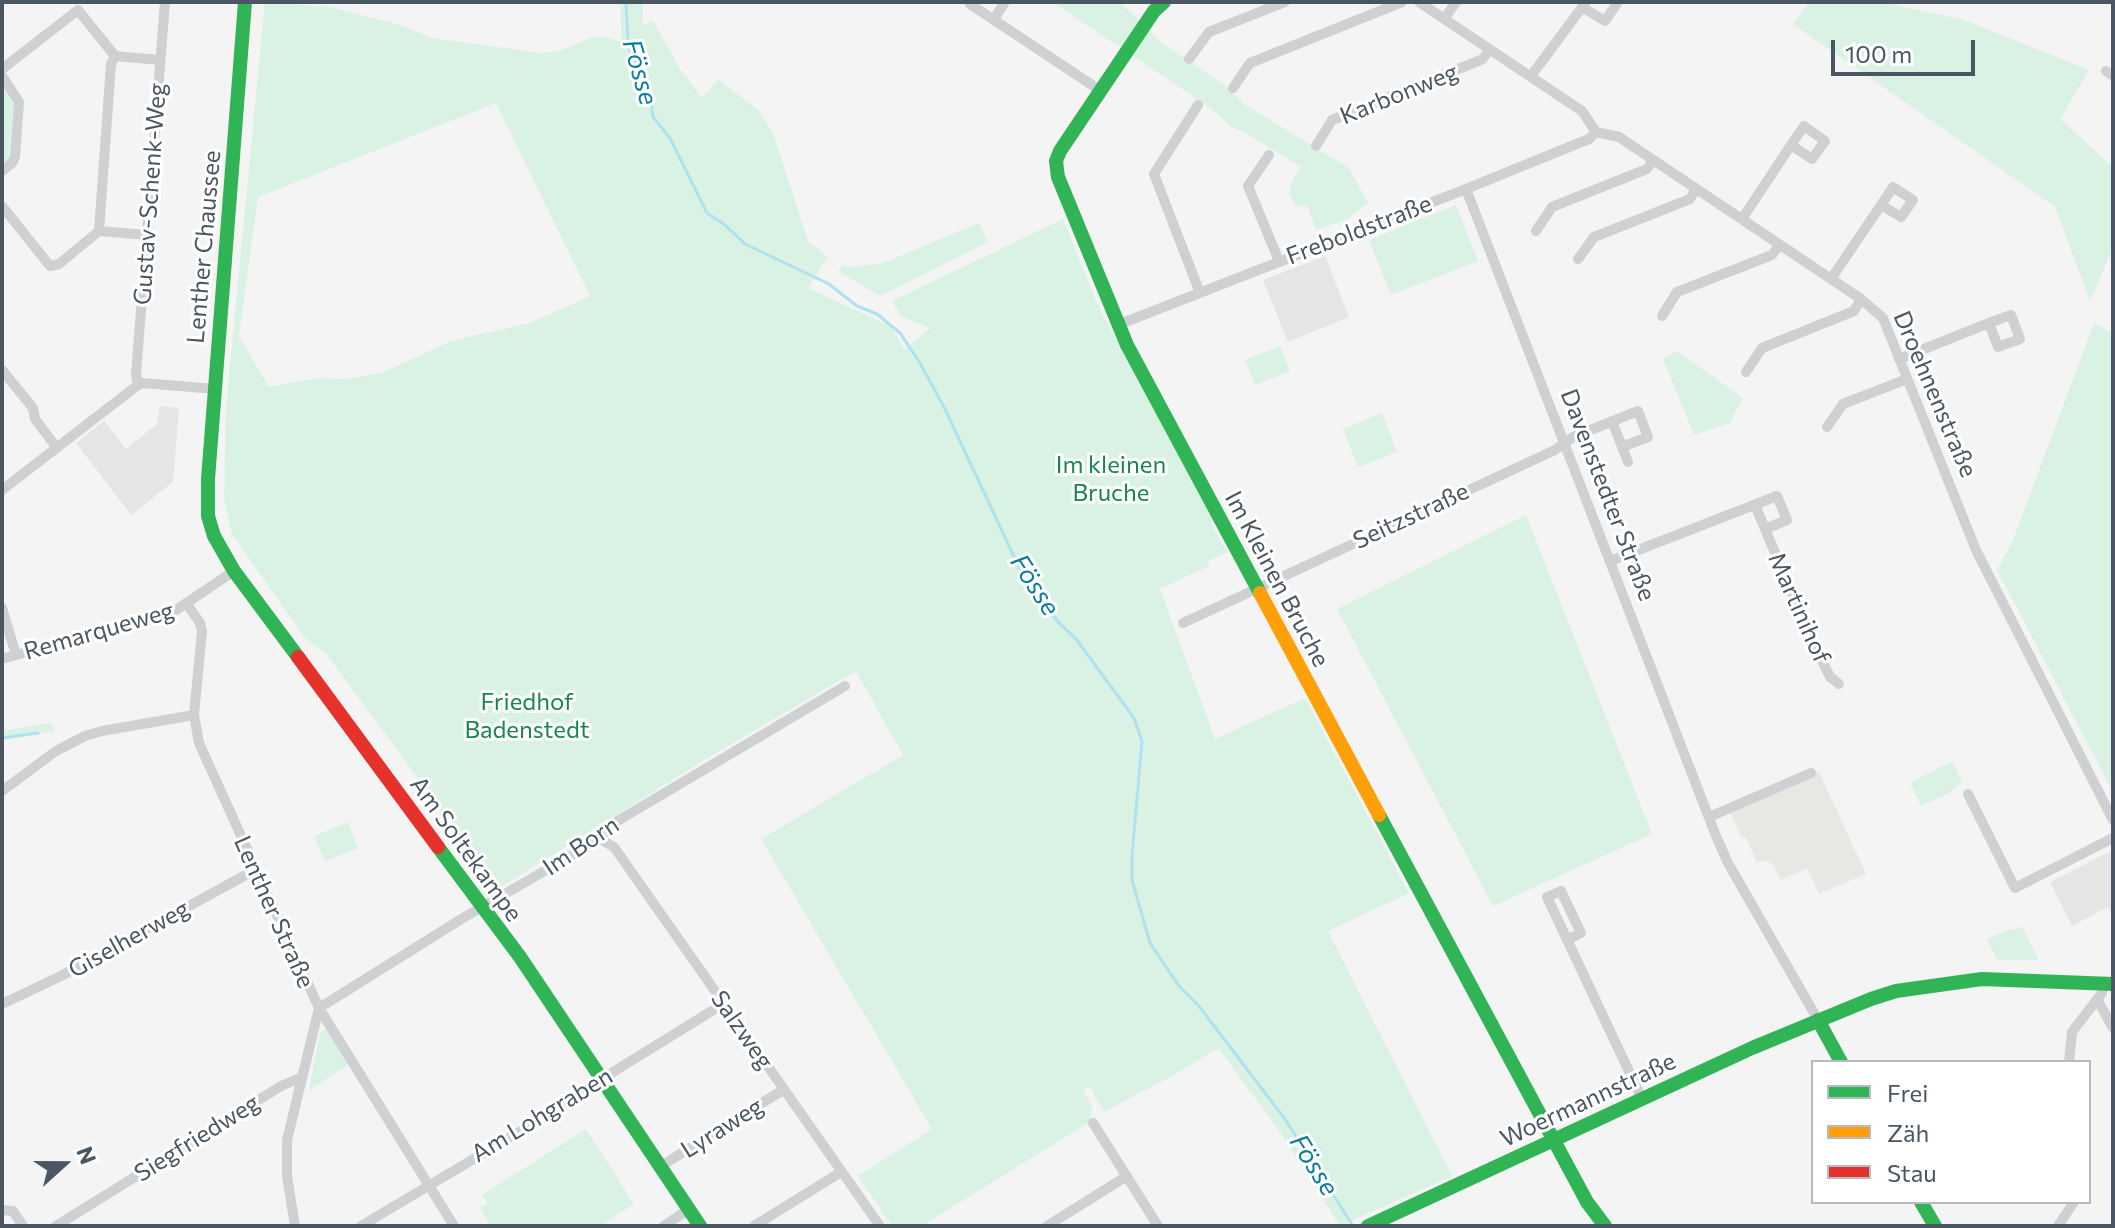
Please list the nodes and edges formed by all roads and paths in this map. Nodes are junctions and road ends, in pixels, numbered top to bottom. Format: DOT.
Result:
graph roads {
  1 [pos="165,2"];
  2 [pos="245,2"];
  3 [pos="972,2"];
  4 [pos="1005,2"];
  5 [pos="1164,2"];
  6 [pos="1285,2"];
  7 [pos="1402,2"];
  8 [pos="1419,2"];
  9 [pos="1456,2"];
  10 [pos="1618,2"];
  11 [pos="1584,4"];
  12 [pos="994,19"];
  13 [pos="1444,19"];
  14 [pos="1489,49"];
  15 [pos="115,56"];
  16 [pos="1189,59"];
  17 [pos="160,60"];
  18 [pos="2,69"];
  19 [pos="2,76"];
  20 [pos="1531,76"];
  21 [pos="1233,88"];
  22 [pos="1101,91"];
  23 [pos="1198,105"];
  24 [pos="1596,132"];
  25 [pos="1791,145"];
  26 [pos="1316,146"];
  27 [pos="1269,155"];
  28 [pos="1653,160"];
  29 [pos="2,171"];
  30 [pos="1466,189"];
  31 [pos="1696,189"];
  32 [pos="1881,205"];
  33 [pos="2,206"];
  34 [pos="1742,219"];
  35 [pos="99,231"];
  36 [pos="1536,231"];
  37 [pos="147,235"];
  38 [pos="1779,245"];
  39 [pos="1578,259"];
  40 [pos="1279,261"];
  41 [pos="1831,279"];
  42 [pos="1200,293"];
  43 [pos="1861,299"];
  44 [pos="1662,316"];
  45 [pos="1989,323"];
  46 [pos="1120,324"];
  47 [pos="1899,359"];
  48 [pos="2,370"];
  49 [pos="1746,372"];
  50 [pos="1907,379"];
  51 [pos="138,385"];
  52 [pos="215,389"];
  53 [pos="1612,421"];
  54 [pos="1827,427"];
  55 [pos="1565,443"];
  56 [pos="1622,447"];
  57 [pos="57,448"];
  58 [pos="1628,462"];
  59 [pos="2,490"];
  60 [pos="207,496"];
  61 [pos="1755,505"];
  62 [pos="1765,529"];
  63 [pos="1610,561"];
  64 [pos="234,571"];
  65 [pos="1257,588"];
  66 [pos="187,604"];
  67 [pos="2,608"];
  68 [pos="1183,623"];
  69 [pos="16,655"];
  70 [pos="2,659"];
  71 [pos="1839,684"];
  72 [pos="845,686"];
  73 [pos="194,715"];
  74 [pos="1811,773"];
  75 [pos="2,791"];
  76 [pos="1968,794"];
  77 [pos="1709,817"];
  78 [pos="2113,820"];
  79 [pos="2113,838"];
  80 [pos="600,839"];
  81 [pos="255,870"];
  82 [pos="483,908"];
  83 [pos="1567,940"];
  84 [pos="2108,984"];
  85 [pos="2097,999"];
  86 [pos="2,1004"];
  87 [pos="723,1004"];
  88 [pos="319,1008"];
  89 [pos="1823,1018"];
  90 [pos="2113,1028"];
  91 [pos="1840,1060"];
  92 [pos="2069,1060"];
  93 [pos="300,1078"];
  94 [pos="603,1082"];
  95 [pos="783,1090"];
  96 [pos="1642,1099"];
  97 [pos="1093,1123"];
  98 [pos="1553,1140"];
  99 [pos="661,1166"];
  100 [pos="841,1172"];
  101 [pos="1127,1176"];
  102 [pos="428,1184"];
  103 [pos="1922,1204"];
  104 [pos="2073,1204"];
  105 [pos="689,1209"];
  106 [pos="2,1210"];
  107 [pos="23,1226"];
  108 [pos="56,1226"];
  109 [pos="295,1226"];
  110 [pos="361,1226"];
  111 [pos="454,1226"];
  112 [pos="664,1226"];
  113 [pos="700,1226"];
  114 [pos="754,1226"];
  115 [pos="880,1226"];
  116 [pos="1047,1226"];
  117 [pos="1158,1226"];
  118 [pos="1368,1226"];
  119 [pos="1605,1226"];
  120 [pos="1935,1226"];
  121 [pos="2058,1226"];
  1 -- 17 [label="street, Gustav-Schenk-Weg"];
  2 -- 52 [label="street, Lenther Chaussee"];
  3 -- 12 [label="street"];
  4 -- 12 [label="street"];
  5 -- 22 [label="street, Im Kleinen Bruche"];
  6 -- 16 [label="street"];
  7 -- 21 [label="street"];
  8 -- 13 [label="street, Droehnenstraße"];
  9 -- 13 [label="street"];
  10 -- 11 [label="street"];
  11 -- 20 [label="street"];
  12 -- 22 [label="street"];
  13 -- 14 [label="street, Droehnenstraße"];
  14 -- 20 [label="street, Droehnenstraße"];
  14 -- 26 [label="street, Karbonweg"];
  15 -- 17 [label="street"];
  15 -- 18 [label="street"];
  15 -- 35 [label="street"];
  17 -- 37 [label="street, Gustav-Schenk-Weg"];
  19 -- 29 [label="street"];
  20 -- 24 [label="street, Droehnenstraße"];
  22 -- 46 [label="street, Im Kleinen Bruche"];
  23 -- 42 [label="street"];
  24 -- 28 [label="street, Droehnenstraße"];
  24 -- 30 [label="street, Freboldstraße"];
  25 -- 34 [label="street"];
  27 -- 40 [label="street"];
  28 -- 31 [label="street, Droehnenstraße"];
  28 -- 36 [label="street"];
  30 -- 40 [label="street, Freboldstraße"];
  30 -- 55 [label="street, Davenstedter Straße"];
  31 -- 34 [label="street, Droehnenstraße"];
  31 -- 39 [label="street"];
  32 -- 41 [label="street"];
  33 -- 35 [label="street"];
  34 -- 38 [label="street, Droehnenstraße"];
  35 -- 37 [label="street"];
  37 -- 51 [label="street, Gustav-Schenk-Weg"];
  38 -- 41 [label="street, Droehnenstraße"];
  38 -- 44 [label="street"];
  40 -- 42 [label="street, Freboldstraße"];
  41 -- 43 [label="street, Droehnenstraße"];
  42 -- 46 [label="street, Freboldstraße"];
  43 -- 47 [label="street, Droehnenstraße"];
  43 -- 49 [label="street"];
  45 -- 47 [label="street"];
  46 -- 65 [label="street, Im Kleinen Bruche"];
  47 -- 50 [label="street, Droehnenstraße"];
  48 -- 57 [label="street"];
  50 -- 54 [label="street"];
  50 -- 78 [label="street, Droehnenstraße"];
  51 -- 52 [label="street"];
  51 -- 57 [label="street"];
  52 -- 60 [label="street, Lenther Chaussee"];
  53 -- 55 [label="street, Seitzstraße"];
  53 -- 56 [label="street"];
  53 -- 56 [label="street"];
  55 -- 63 [label="street, Davenstedter Straße"];
  55 -- 65 [label="street, Seitzstraße"];
  56 -- 58 [label="street"];
  57 -- 59 [label="street"];
  60 -- 64 [label="street, Am Soltekampe"];
  61 -- 62 [label="street, Martinihof"];
  61 -- 62 [label="street, Martinihof"];
  61 -- 63 [label="street"];
  62 -- 71 [label="street, Martinihof"];
  63 -- 77 [label="street, Davenstedter Straße"];
  64 -- 66 [label="street, Remarqueweg"];
  64 -- 82 [label="street, Am Soltekampe"];
  65 -- 68 [label="street, Seitzstraße"];
  65 -- 98 [label="street, Im Kleinen Bruche"];
  66 -- 69 [label="street, Remarqueweg"];
  66 -- 73 [label="street, Lenther Straße"];
  67 -- 69 [label="street"];
  69 -- 70 [label="street, Remarqueweg"];
  72 -- 80 [label="street, Im Born"];
  73 -- 75 [label="street"];
  73 -- 81 [label="street, Lenther Straße"];
  74 -- 77 [label="street"];
  76 -- 79 [label="street"];
  77 -- 89 [label="street, Davenstedter Straße"];
  80 -- 82 [label="street, Im Born"];
  80 -- 87 [label="street, Salzweg"];
  81 -- 86 [label="street, Giselherweg"];
  81 -- 88 [label="street, Lenther Straße"];
  82 -- 88 [label="street, Im Born"];
  82 -- 94 [label="street, Am Soltekampe"];
  83 -- 96 [label="street"];
  84 -- 85 [label="street"];
  84 -- 89 [label="street, Woermannstraße"];
  85 -- 90 [label="street"];
  85 -- 92 [label="street"];
  87 -- 94 [label="street, Am Lohgraben"];
  87 -- 95 [label="street, Salzweg"];
  88 -- 93 [label="street, Lenther Straße"];
  88 -- 102 [label="street"];
  89 -- 91 [label="street, Davenstedter Straße"];
  89 -- 96 [label="street, Woermannstraße"];
  93 -- 108 [label="street, Siegfriedweg"];
  93 -- 109 [label="street, Lenther Straße"];
  94 -- 99 [label="street, Am Soltekampe"];
  94 -- 102 [label="street, Am Lohgraben"];
  95 -- 99 [label="street, Lyraweg"];
  95 -- 100 [label="street, Salzweg"];
  96 -- 98 [label="street, Woermannstraße"];
  97 -- 101 [label="street"];
  98 -- 118 [label="street, Woermannstraße"];
  98 -- 119 [label="street, Im Kleinen Bruche"];
  99 -- 105 [label="street, Am Soltekampe"];
  100 -- 114 [label="street"];
  100 -- 115 [label="street, Salzweg"];
  101 -- 116 [label="street"];
  101 -- 117 [label="street"];
  102 -- 110 [label="street, Am Lohgraben"];
  102 -- 111 [label="street"];
  103 -- 120 [label="street"];
  104 -- 121 [label="street"];
  105 -- 112 [label="street"];
  105 -- 113 [label="street, Am Soltekampe"];
  106 -- 107 [label="street"];
}
